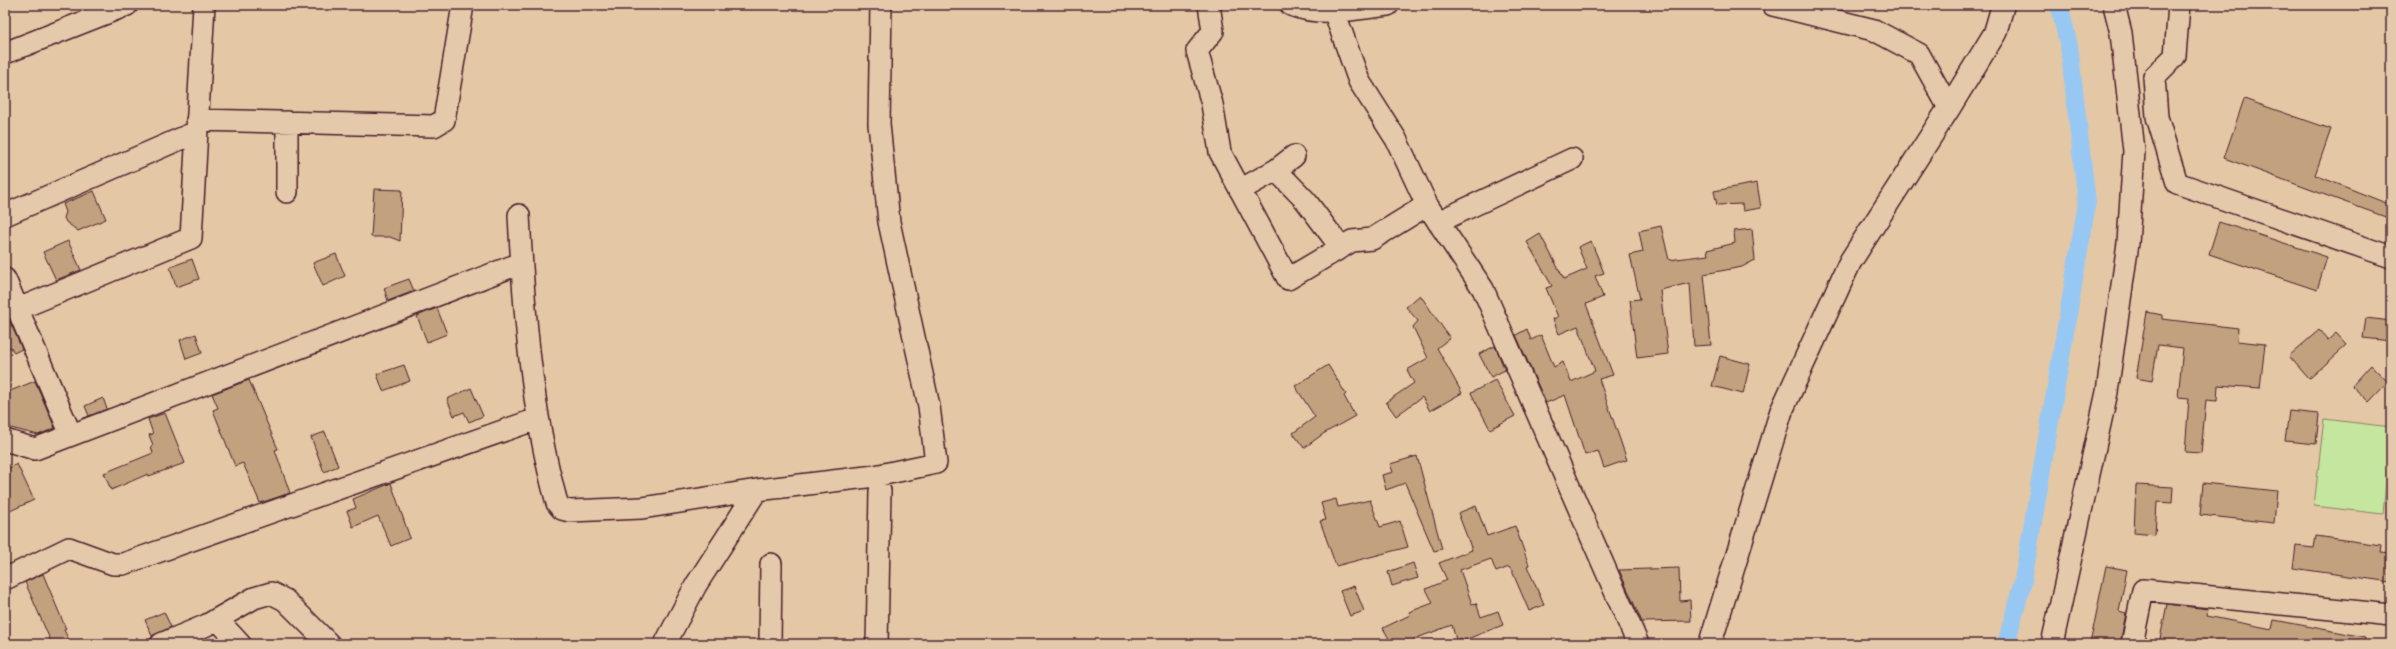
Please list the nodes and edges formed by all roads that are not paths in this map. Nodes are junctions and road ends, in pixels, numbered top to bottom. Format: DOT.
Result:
graph roads {
  1 [pos="127,5"];
  2 [pos="204,5"];
  3 [pos="463,5"];
  4 [pos="881,5"];
  5 [pos="1209,5"];
  6 [pos="1291,5"];
  7 [pos="1388,5"];
  8 [pos="1773,5"];
  9 [pos="2003,5"];
  10 [pos="2114,5"];
  11 [pos="2178,5"];
  12 [pos="1334,11"];
  13 [pos="5,53"];
  14 [pos="1950,108"];
  15 [pos="287,122"];
  16 [pos="197,126"];
  17 [pos="1294,156"];
  18 [pos="1572,159"];
  19 [pos="1276,170"];
  20 [pos="1240,190"];
  21 [pos="287,192"];
  22 [pos="1427,205"];
  23 [pos="5,215"];
  24 [pos="518,215"];
  25 [pos="1438,222"];
  26 [pos="1341,248"];
  27 [pos="2391,257"];
  28 [pos="521,264"];
  29 [pos="5,279"];
  30 [pos="18,309"];
  31 [pos="537,419"];
  32 [pos="71,435"];
  33 [pos="5,440"];
  34 [pos="758,490"];
  35 [pos="880,491"];
  36 [pos="771,564"];
  37 [pos="5,579"];
  38 [pos="2391,615"];
  39 [pos="217,619"];
  40 [pos="161,644"];
  41 [pos="240,644"];
  42 [pos="329,644"];
  43 [pos="665,644"];
  44 [pos="770,644"];
  45 [pos="878,644"];
  46 [pos="1638,644"];
  47 [pos="1710,644"];
  48 [pos="2052,644"];
  49 [pos="2132,644"];
  1 -- 13 [label="street"];
  2 -- 16 [label="street"];
  3 -- 15 [label="street"];
  4 -- 34 [label="street"];
  5 -- 20 [label="street"];
  6 -- 12 [label="street"];
  7 -- 12 [label="street"];
  8 -- 14 [label="street"];
  9 -- 14 [label="main road"];
  10 -- 48 [label="street"];
  11 -- 27 [label="street"];
  12 -- 22 [label="street"];
  14 -- 47 [label="main road"];
  15 -- 16 [label="street"];
  15 -- 21 [label="street"];
  16 -- 23 [label="street"];
  16 -- 30 [label="street"];
  17 -- 19 [label="street"];
  18 -- 25 [label="street"];
  19 -- 20 [label="street"];
  19 -- 26 [label="street"];
  20 -- 26 [label="street"];
  22 -- 25 [label="street"];
  22 -- 26 [label="street"];
  24 -- 28 [label="street"];
  25 -- 46 [label="street"];
  28 -- 31 [label="street"];
  28 -- 32 [label="street"];
  29 -- 30 [label="street"];
  30 -- 32 [label="street"];
  31 -- 34 [label="street"];
  31 -- 37 [label="street"];
  32 -- 33 [label="street"];
  34 -- 43 [label="street"];
  35 -- 45 [label="street"];
  36 -- 44 [label="street"];
  38 -- 49 [label="street"];
  39 -- 40 [label="street"];
  39 -- 41 [label="street"];
  39 -- 42 [label="street"];
}
